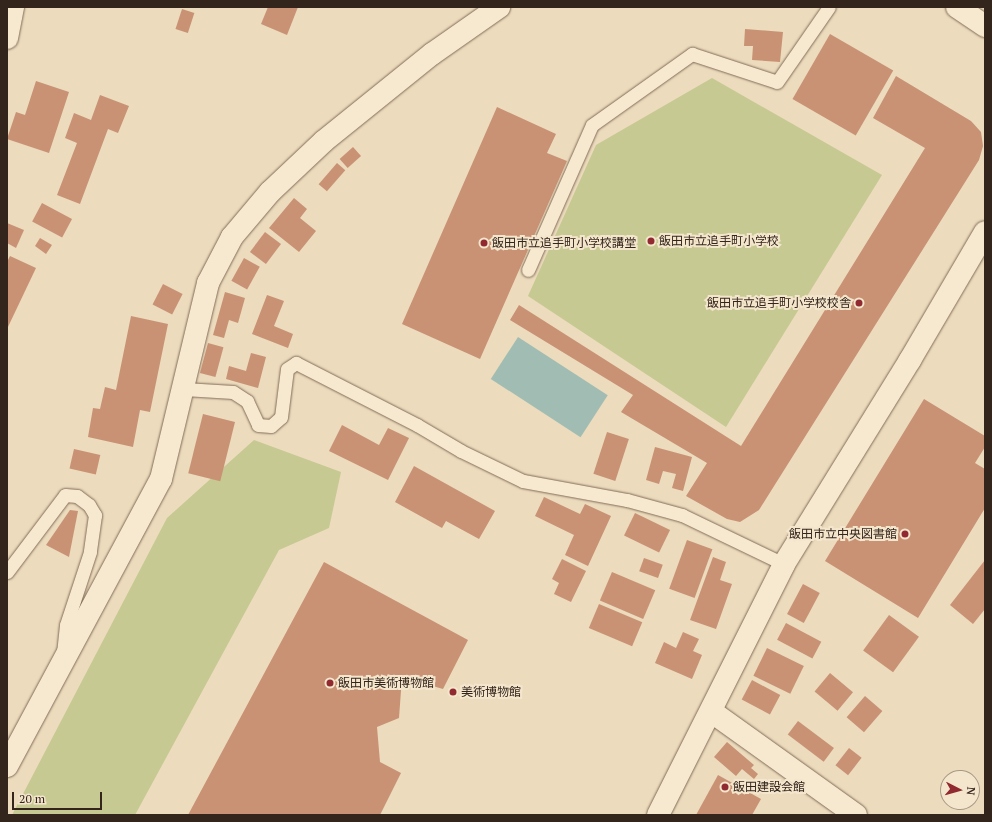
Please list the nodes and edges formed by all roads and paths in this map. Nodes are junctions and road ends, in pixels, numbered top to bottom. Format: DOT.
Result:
graph roads {
  1 [pos="13,7"];
  2 [pos="499,7"];
  3 [pos="829,7"];
  4 [pos="957,7"];
  5 [pos="985,26"];
  6 [pos="7,38"];
  7 [pos="985,232"];
  8 [pos="528,270"];
  9 [pos="184,389"];
  10 [pos="784,564"];
  11 [pos="7,572"];
  12 [pos="60,670"];
  13 [pos="712,712"];
  14 [pos="7,766"];
  15 [pos="658,815"];
  16 [pos="856,815"];
  1 -- 6 [label="street"];
  2 -- 9 [label="street"];
  3 -- 8 [label="lane"];
  4 -- 5 [label="street"];
  7 -- 10 [label="street"];
  9 -- 10 [label="lane"];
  9 -- 12 [label="street"];
  10 -- 13 [label="street"];
  11 -- 12 [label="lane"];
  12 -- 14 [label="street"];
  13 -- 15 [label="street"];
  13 -- 16 [label="street"];
}
